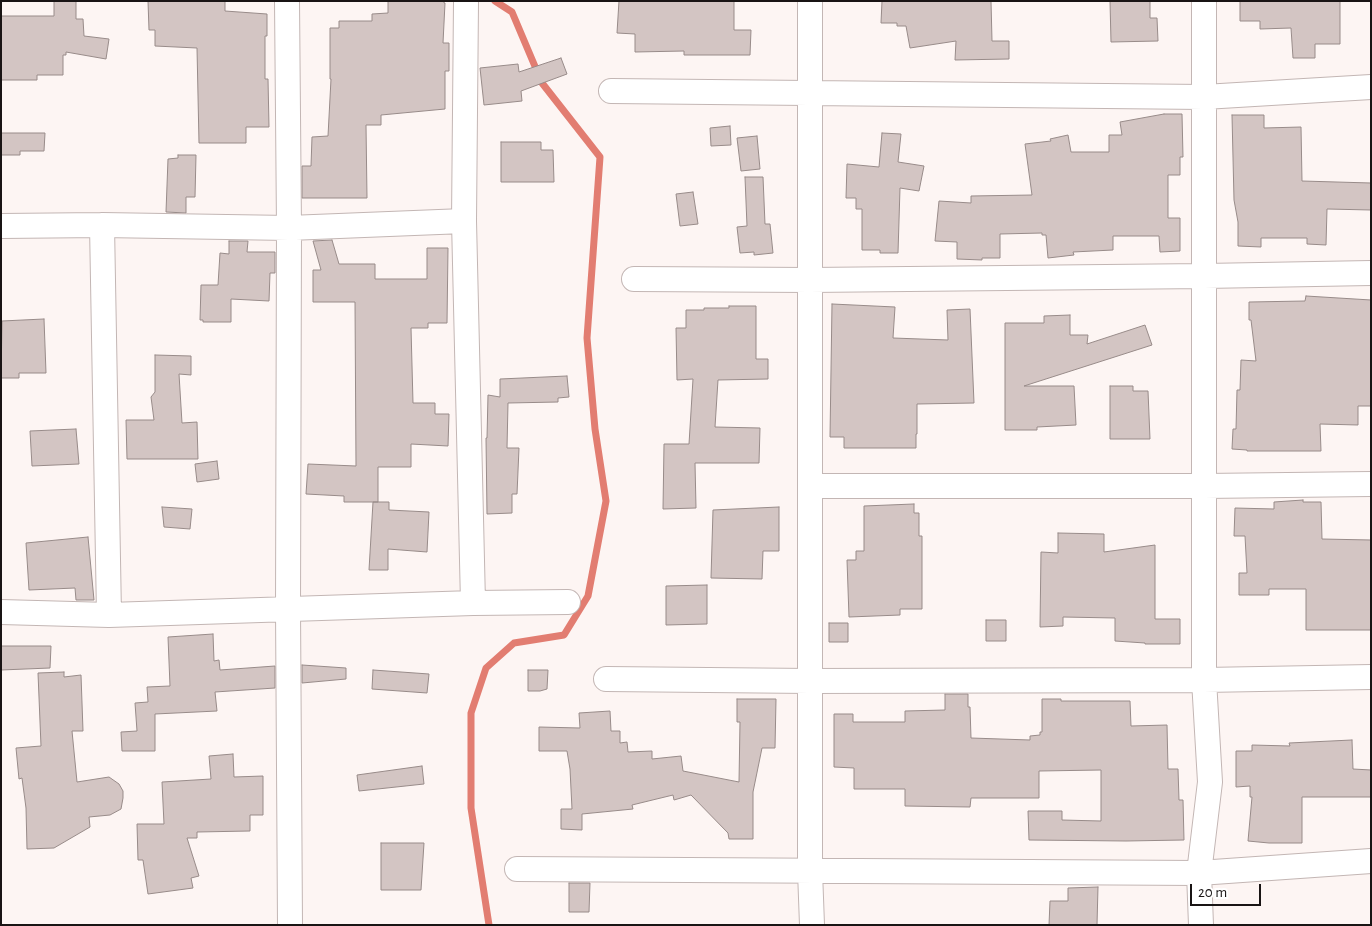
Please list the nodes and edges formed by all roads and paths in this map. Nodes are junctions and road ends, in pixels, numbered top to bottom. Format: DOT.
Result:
graph roads {
  1 [pos="287,1"];
  2 [pos="810,1"];
  3 [pos="1204,1"];
  4 [pos="466,2"];
  5 [pos="1371,87"];
  6 [pos="611,91"];
  7 [pos="810,94"];
  8 [pos="1204,97"];
  9 [pos="464,221"];
  10 [pos="102,225"];
  11 [pos="1,226"];
  12 [pos="289,228"];
  13 [pos="1371,273"];
  14 [pos="1204,276"];
  15 [pos="634,279"];
  16 [pos="810,280"];
  17 [pos="1371,484"];
  18 [pos="810,486"];
  19 [pos="1204,486"];
  20 [pos="568,602"];
  21 [pos="473,603"];
  22 [pos="288,610"];
  23 [pos="1,612"];
  24 [pos="109,615"];
  25 [pos="1371,677"];
  26 [pos="606,679"];
  27 [pos="1204,680"];
  28 [pos="810,681"];
  29 [pos="1371,861"];
  30 [pos="517,869"];
  31 [pos="810,871"];
  32 [pos="1199,873"];
  33 [pos="290,925"];
  34 [pos="812,925"];
  35 [pos="1201,925"];
  1 -- 12 [label="street"];
  2 -- 7 [label="street"];
  3 -- 8 [label="street"];
  4 -- 9 [label="street"];
  5 -- 8 [label="street"];
  6 -- 7 [label="street"];
  7 -- 8 [label="street"];
  7 -- 16 [label="street"];
  8 -- 14 [label="street"];
  9 -- 12 [label="street"];
  9 -- 21 [label="street"];
  10 -- 11 [label="street"];
  10 -- 12 [label="street"];
  10 -- 24 [label="street"];
  12 -- 22 [label="street"];
  13 -- 14 [label="street"];
  14 -- 16 [label="street"];
  14 -- 19 [label="street"];
  15 -- 16 [label="street"];
  16 -- 18 [label="street"];
  17 -- 19 [label="street"];
  18 -- 19 [label="street"];
  18 -- 28 [label="street"];
  19 -- 27 [label="street"];
  20 -- 21 [label="street"];
  21 -- 22 [label="street"];
  22 -- 24 [label="street"];
  22 -- 33 [label="street"];
  23 -- 24 [label="street"];
  25 -- 27 [label="street"];
  26 -- 28 [label="street"];
  27 -- 28 [label="street"];
  27 -- 32 [label="street"];
  28 -- 31 [label="street"];
  29 -- 32 [label="street"];
  30 -- 31 [label="street"];
  31 -- 32 [label="street"];
  31 -- 34 [label="street"];
  32 -- 35 [label="street"];
}
